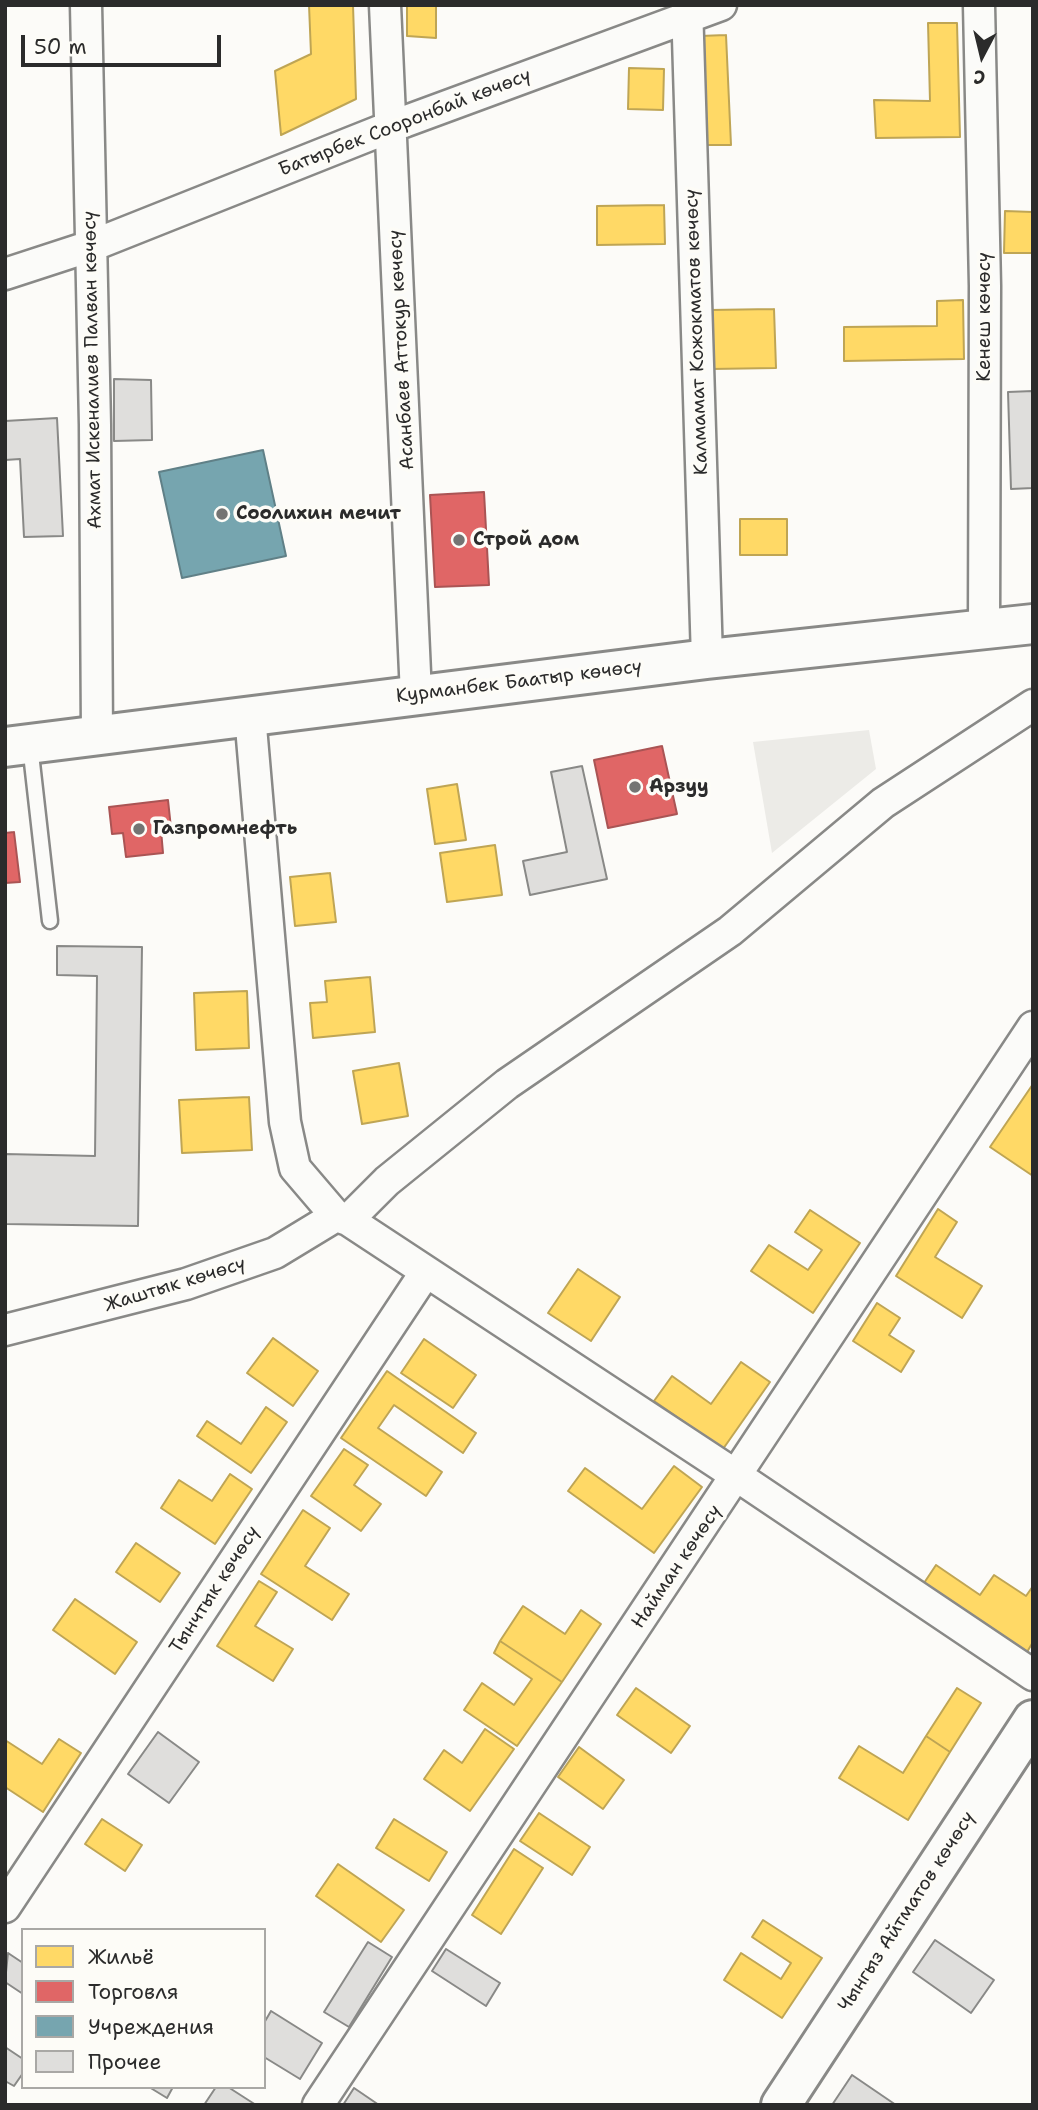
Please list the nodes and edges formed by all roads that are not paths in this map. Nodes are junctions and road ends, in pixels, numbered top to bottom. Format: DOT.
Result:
graph roads {
  1 [pos="86,5"];
  2 [pos="385,5"];
  3 [pos="721,5"];
  4 [pos="979,5"];
  5 [pos="688,11"];
  6 [pos="390,127"];
  7 [pos="91,246"];
  8 [pos="5,274"];
  9 [pos="1033,624"];
  10 [pos="984,629"];
  11 [pos="707,659"];
  12 [pos="416,695"];
  13 [pos="1033,705"];
  14 [pos="250,715"];
  15 [pos="97,735"];
  16 [pos="18,745"];
  17 [pos="50,920"];
  18 [pos="1033,1027"];
  19 [pos="342,1218"];
  20 [pos="425,1273"];
  21 [pos="5,1330"];
  22 [pos="737,1476"];
  23 [pos="1033,1675"];
  24 [pos="1033,1720"];
  25 [pos="5,1908"];
  26 [pos="318,2105"];
  27 [pos="781,2105"];
  1 -- 7 [label="street, Ахмат Искеналиев Палван көчөсү"];
  2 -- 6 [label="street, Асанбаев Аттокур көчөсү"];
  3 -- 5 [label="street, Батырбек Сооронбай көчөсү"];
  4 -- 10 [label="street, Кенеш көчөсү"];
  5 -- 6 [label="street, Батырбек Сооронбай көчөсү"];
  5 -- 11 [label="street, Калмамат Кожокматов көчөсү"];
  6 -- 7 [label="street, Батырбек Сооронбай көчөсү"];
  6 -- 12 [label="street, Асанбаев Аттокур көчөсү"];
  7 -- 8 [label="street, Батырбек Сооронбай көчөсү"];
  7 -- 15 [label="street, Ахмат Искеналиев Палван көчөсү"];
  9 -- 10 [label="main road, Курманбек Баатыр көчөсү"];
  10 -- 11 [label="main road, Курманбек Баатыр көчөсү"];
  11 -- 12 [label="main road, Курманбек Баатыр көчөсү"];
  12 -- 14 [label="main road, Курманбек Баатыр көчөсү"];
  13 -- 19 [label="street, Жаштык көчөсү"];
  14 -- 15 [label="main road, Курманбек Баатыр көчөсү"];
  14 -- 19 [label="street"];
  15 -- 16 [label="main road, Курманбек Баатыр көчөсү"];
  16 -- 17 [label="lane"];
  18 -- 22 [label="street, Найман көчөсү"];
  19 -- 20 [label="street"];
  19 -- 21 [label="street, Жаштык көчөсү"];
  20 -- 22 [label="street"];
  20 -- 25 [label="street, Тынчтык көчөсү"];
  22 -- 23 [label="street"];
  22 -- 26 [label="street, Найман көчөсү"];
  24 -- 27 [label="main road, Чынгыз Айтматов көчөсү"];
}
